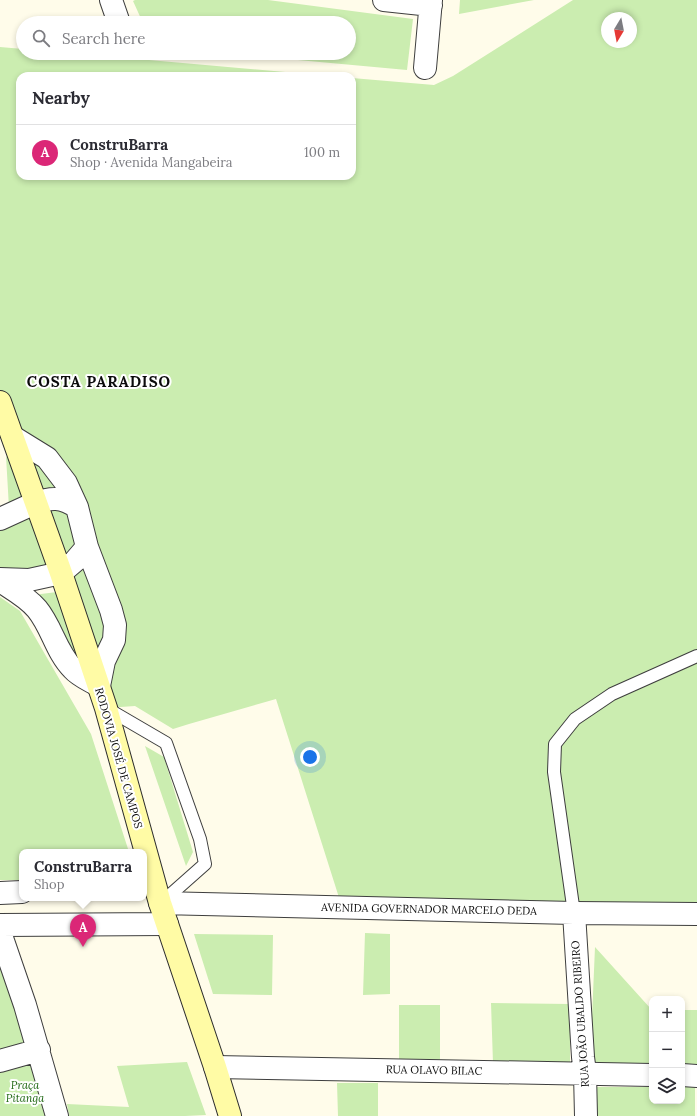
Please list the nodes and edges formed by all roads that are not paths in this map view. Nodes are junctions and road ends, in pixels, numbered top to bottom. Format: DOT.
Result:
graph roads {
  1 [pos="111,0"];
  2 [pos="384,0"];
  3 [pos="431,3"];
  4 [pos="117,16"];
  5 [pos="425,68"];
  6 [pos="0,407"];
  7 [pos="13,436"];
  8 [pos="35,503"];
  9 [pos="77,507"];
  10 [pos="0,519"];
  11 [pos="87,547"];
  12 [pos="60,573"];
  13 [pos="0,580"];
  14 [pos="697,656"];
  15 [pos="99,686"];
  16 [pos="106,708"];
  17 [pos="142,849"];
  18 [pos="147,867"];
  19 [pos="19,892"];
  20 [pos="0,893"];
  21 [pos="154,894"];
  22 [pos="574,913"];
  23 [pos="697,914"];
  24 [pos="167,924"];
  25 [pos="0,936"];
  26 [pos="39,1050"];
  27 [pos="0,1061"];
  28 [pos="215,1066"];
  29 [pos="585,1073"];
  30 [pos="649,1075"];
  31 [pos="685,1076"];
  32 [pos="697,1076"];
  33 [pos="57,1116"];
  34 [pos="230,1116"];
  35 [pos="586,1116"];
  1 -- 4 [label="street"];
  2 -- 3 [label="street"];
  3 -- 5 [label="street"];
  6 -- 7 [label="main road, RODOVIA JOSÉ DE CAMPOS"];
  7 -- 8 [label="main road, RODOVIA JOSÉ DE CAMPOS"];
  7 -- 9 [label="street"];
  8 -- 9 [label="street"];
  8 -- 10 [label="street"];
  8 -- 12 [label="main road, RODOVIA JOSÉ DE CAMPOS"];
  9 -- 11 [label="street"];
  11 -- 12 [label="street"];
  11 -- 15 [label="street"];
  12 -- 13 [label="street"];
  12 -- 15 [label="main road, RODOVIA JOSÉ DE CAMPOS"];
  13 -- 15 [label="street"];
  14 -- 22 [label="lane"];
  15 -- 16 [label="main road, RODOVIA JOSÉ DE CAMPOS"];
  16 -- 17 [label="main road, RODOVIA JOSÉ DE CAMPOS"];
  16 -- 21 [label="lane"];
  18 -- 21 [label="main road, RODOVIA JOSÉ DE CAMPOS"];
  19 -- 20 [label="street"];
  21 -- 22 [label="street, AVENIDA GOVERNADOR MARCELO DEDA"];
  21 -- 24 [label="main road, RODOVIA JOSÉ DE CAMPOS"];
  22 -- 23 [label="street, AVENIDA GOVERNADOR MARCELO DEDA"];
  22 -- 29 [label="street, RUA JOÃO UBALDO RIBEIRO"];
  24 -- 25 [label="street"];
  24 -- 28 [label="main road, RODOVIA JOSÉ DE CAMPOS"];
  25 -- 26 [label="street"];
  26 -- 27 [label="street"];
  26 -- 33 [label="street"];
  28 -- 29 [label="street, RUA OLAVO BILAC"];
  28 -- 34 [label="main road, RODOVIA JOSÉ DE CAMPOS"];
  29 -- 30 [label="street, RUA OLAVO BILAC"];
  29 -- 35 [label="street, RUA JOÃO UBALDO RIBEIRO"];
  31 -- 32 [label="street"];
}
